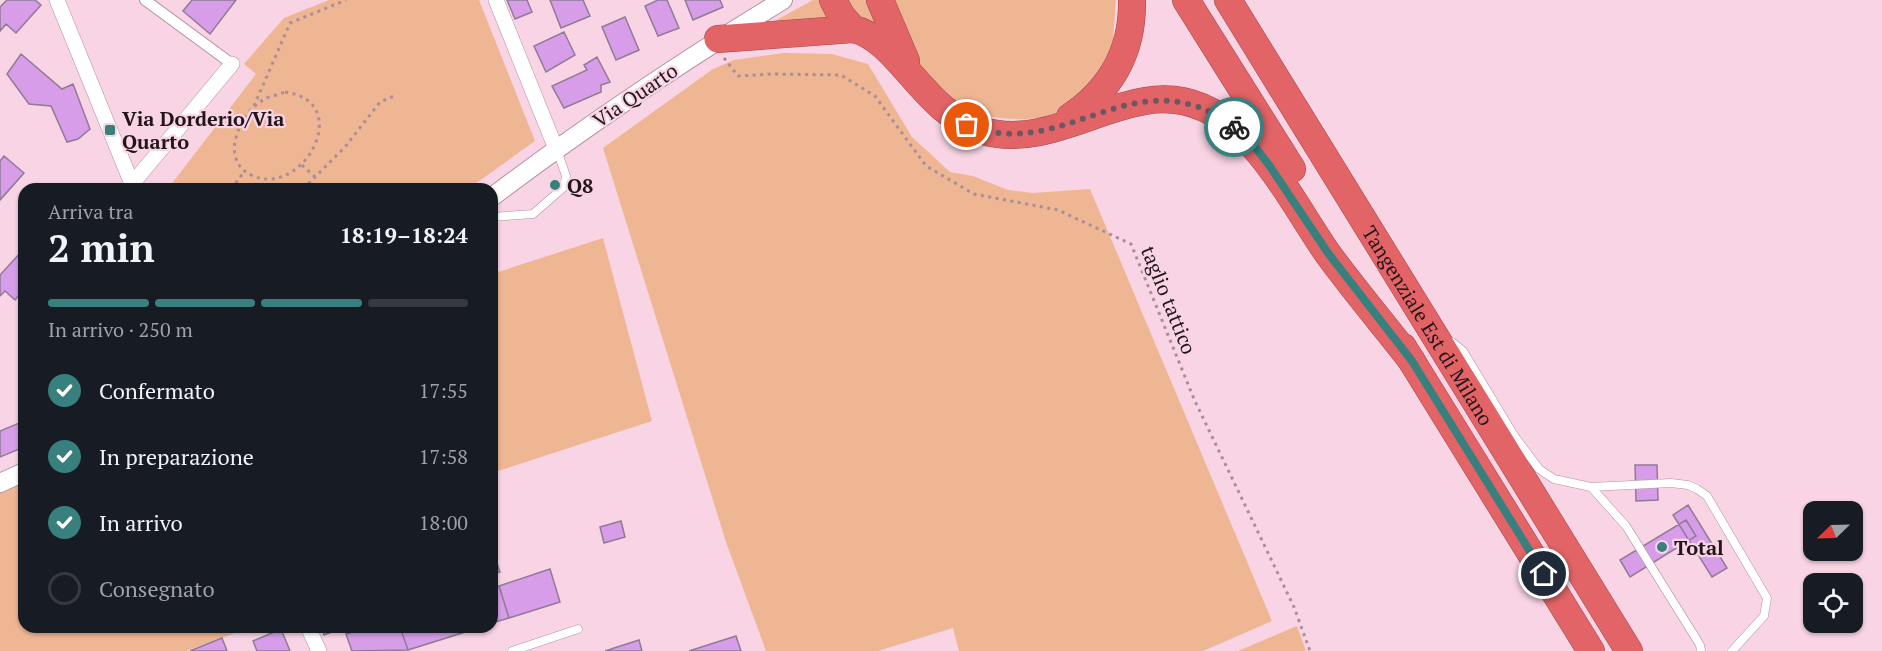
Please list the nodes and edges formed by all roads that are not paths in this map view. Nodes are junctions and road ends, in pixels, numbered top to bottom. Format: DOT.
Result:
graph roads {
  1 [pos="57,0"];
  2 [pos="145,0"];
  3 [pos="495,0"];
  4 [pos="783,0"];
  5 [pos="833,0"];
  6 [pos="880,0"];
  7 [pos="1132,0"];
  8 [pos="1186,0"];
  9 [pos="1227,0"];
  10 [pos="853,29"];
  11 [pos="714,42"];
  12 [pos="232,64"];
  13 [pos="915,82"];
  14 [pos="1049,130"];
  15 [pos="556,148"];
  16 [pos="132,183"];
  17 [pos="135,183"];
  18 [pos="498,192"];
  19 [pos="498,217"];
  20 [pos="1423,318"];
  21 [pos="1412,361"];
  22 [pos="18,475"];
  23 [pos="0,483"];
  24 [pos="1591,487"];
  25 [pos="578,629"];
  26 [pos="311,633"];
  27 [pos="319,651"];
  28 [pos="512,651"];
  29 [pos="1591,651"];
  30 [pos="1629,651"];
  31 [pos="1701,651"];
  32 [pos="1731,651"];
  1 -- 16 [label="street"];
  2 -- 12 [label="street"];
  3 -- 15 [label="street"];
  4 -- 11 [label="street, Via Quarto"];
  5 -- 10 [label="highway"];
  6 -- 13 [label="highway"];
  7 -- 14 [label="highway"];
  8 -- 21 [label="highway, Tangenziale Est di Milano"];
  9 -- 20 [label="highway, Tangenziale Est di Milano"];
  10 -- 11 [label="highway"];
  10 -- 13 [label="highway"];
  11 -- 15 [label="street, Via Quarto"];
  12 -- 17 [label="street"];
  13 -- 14 [label="highway"];
  14 -- 21 [label="highway"];
  15 -- 18 [label="street, Via Quarto"];
  15 -- 19 [label="lane"];
  20 -- 24 [label="lane"];
  20 -- 30 [label="highway, Tangenziale Est di Milano"];
  21 -- 29 [label="highway, Tangenziale Est di Milano"];
  22 -- 23 [label="street"];
  24 -- 31 [label="lane"];
  24 -- 32 [label="lane"];
  25 -- 28 [label="lane"];
  26 -- 27 [label="street"];
}
